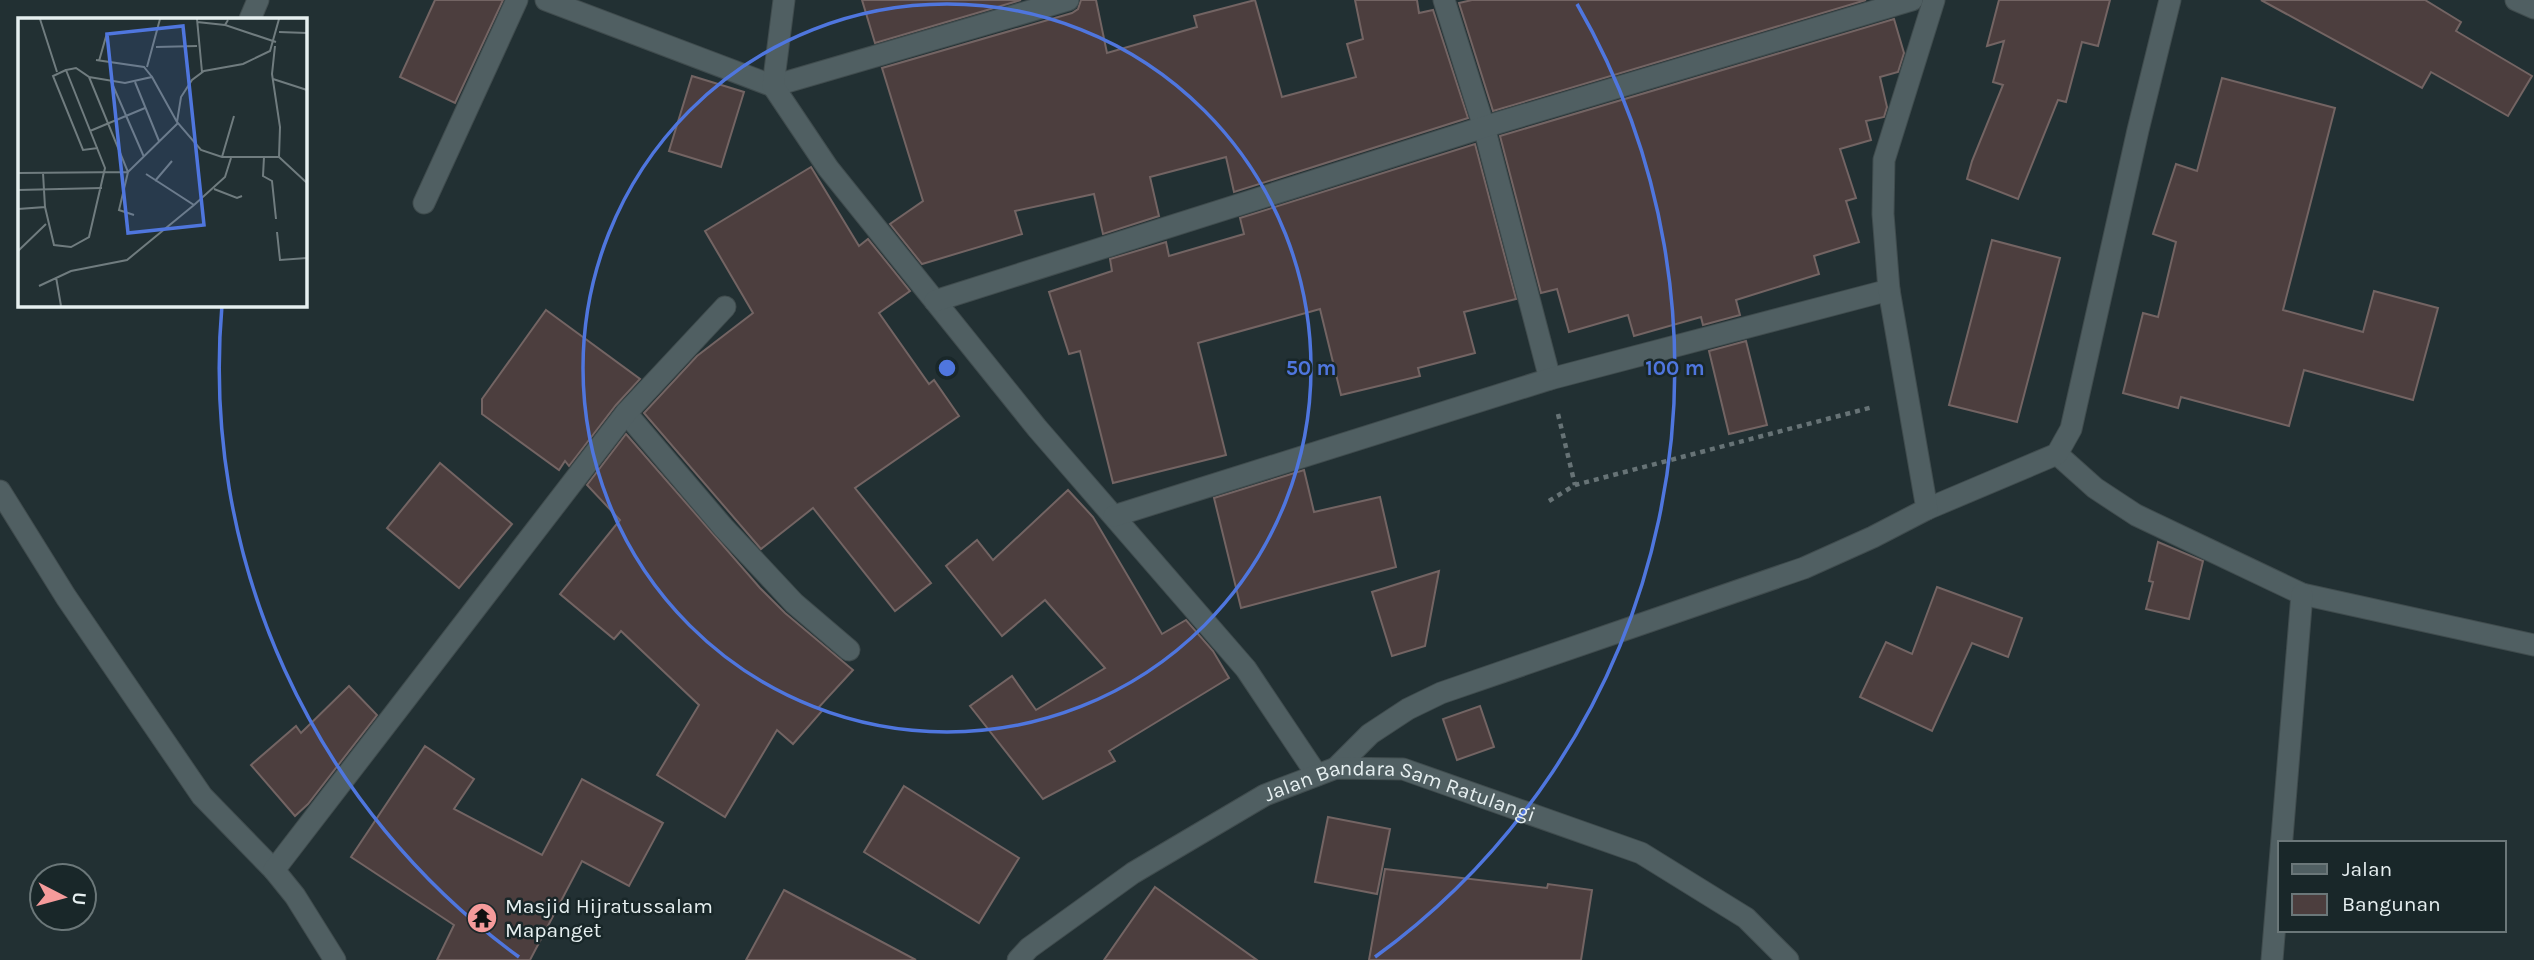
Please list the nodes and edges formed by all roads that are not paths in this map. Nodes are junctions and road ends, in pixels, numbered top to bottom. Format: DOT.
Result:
graph roads {
  1 [pos="258,0"];
  2 [pos="517,0"];
  3 [pos="546,0"];
  4 [pos="784,0"];
  5 [pos="1068,0"];
  6 [pos="1444,0"];
  7 [pos="1912,0"];
  8 [pos="1934,0"];
  9 [pos="2170,0"];
  10 [pos="2516,0"];
  11 [pos="2534,8"];
  12 [pos="250,18"];
  13 [pos="772,86"];
  14 [pos="1484,127"];
  15 [pos="424,203"];
  16 [pos="1889,290"];
  17 [pos="934,301"];
  18 [pos="725,307"];
  19 [pos="1550,379"];
  20 [pos="626,413"];
  21 [pos="2057,454"];
  22 [pos="0,491"];
  23 [pos="1927,509"];
  24 [pos="1114,516"];
  25 [pos="2302,594"];
  26 [pos="2534,645"];
  27 [pos="849,650"];
  28 [pos="1326,771"];
  29 [pos="2282,841"];
  30 [pos="274,870"];
  31 [pos="2278,887"];
  32 [pos="335,960"];
  33 [pos="1018,960"];
  34 [pos="1788,960"];
  35 [pos="2272,960"];
  1 -- 12 [label="street"];
  2 -- 15 [label="street"];
  3 -- 13 [label="street"];
  4 -- 13 [label="street"];
  5 -- 13 [label="street"];
  6 -- 14 [label="street"];
  7 -- 14 [label="street"];
  8 -- 16 [label="street"];
  9 -- 21 [label="street"];
  10 -- 11 [label="street"];
  13 -- 17 [label="street"];
  14 -- 17 [label="street"];
  14 -- 19 [label="street"];
  16 -- 19 [label="street"];
  16 -- 23 [label="street"];
  17 -- 24 [label="street"];
  18 -- 20 [label="street"];
  19 -- 24 [label="street"];
  20 -- 27 [label="street"];
  20 -- 30 [label="street"];
  21 -- 23 [label="street"];
  21 -- 25 [label="street"];
  22 -- 30 [label="street"];
  23 -- 28 [label="street"];
  24 -- 28 [label="street"];
  25 -- 26 [label="street"];
  25 -- 29 [label="street"];
  28 -- 33 [label="street, Jalan Bandara Sam Ratulangi"];
  28 -- 34 [label="street, Jalan Bandara Sam Ratulangi"];
  30 -- 32 [label="street"];
  31 -- 35 [label="street"];
}
